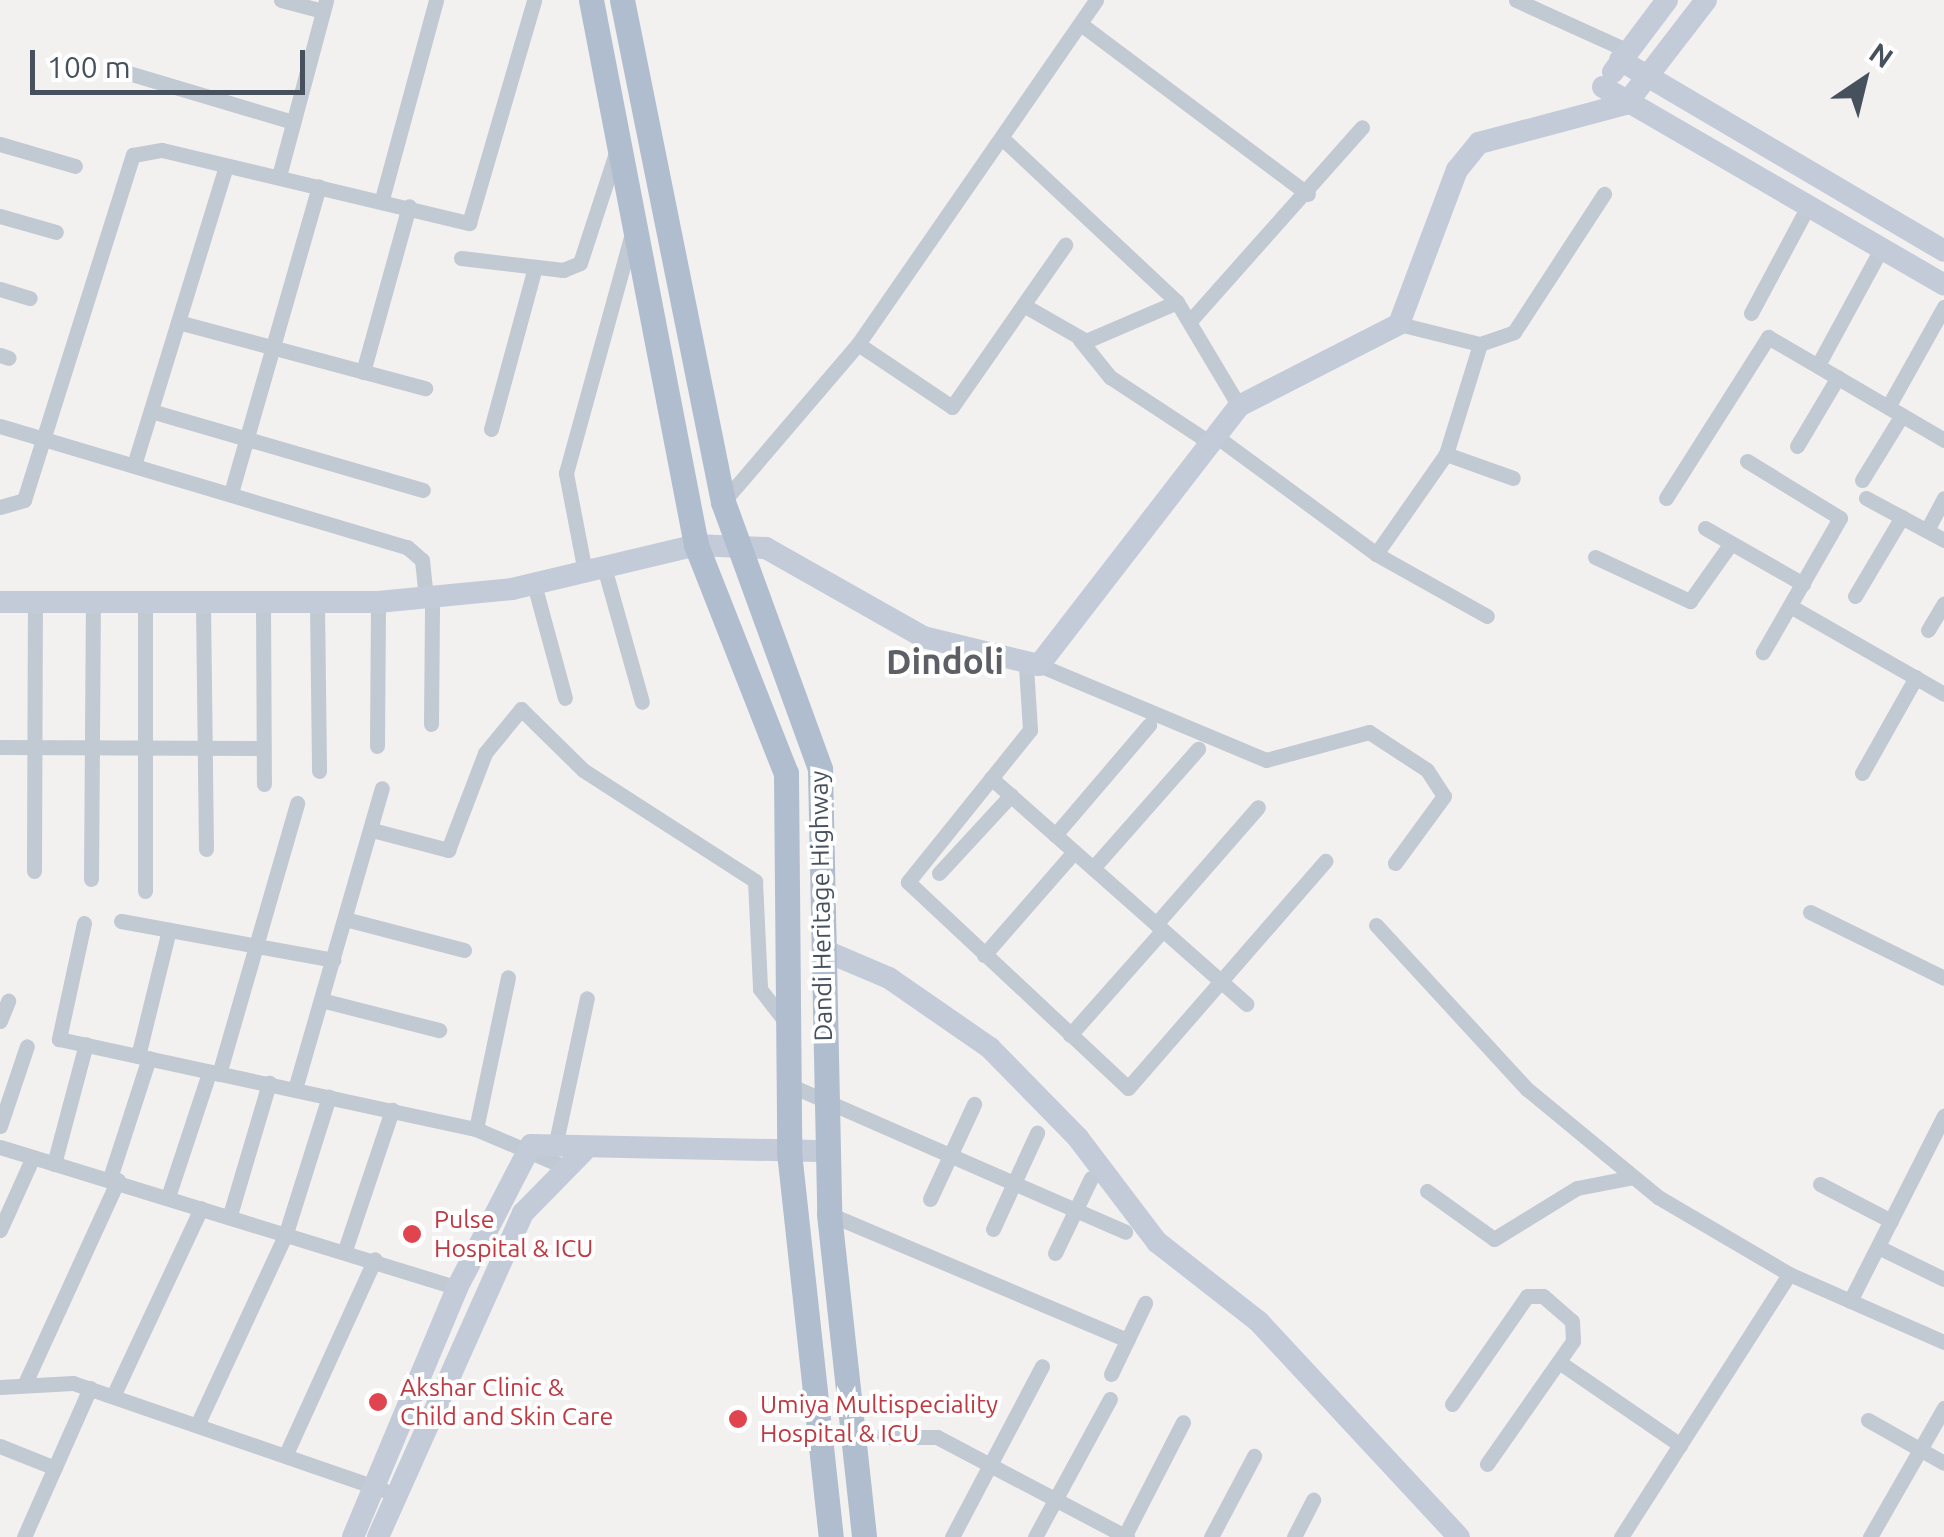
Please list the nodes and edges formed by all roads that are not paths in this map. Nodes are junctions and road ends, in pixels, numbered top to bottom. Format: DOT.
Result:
graph roads {
  1 [pos="281,0"];
  2 [pos="436,0"];
  3 [pos="534,0"];
  4 [pos="592,0"];
  5 [pos="622,0"];
  6 [pos="1096,0"];
  7 [pos="1516,0"];
  8 [pos="1667,0"];
  9 [pos="1706,0"];
  10 [pos="324,6"];
  11 [pos="1082,24"];
  12 [pos="1623,55"];
  13 [pos="115,69"];
  14 [pos="1645,78"];
  15 [pos="1603,88"];
  16 [pos="1626,104"];
  17 [pos="1598,112"];
  18 [pos="293,122"];
  19 [pos="1362,128"];
  20 [pos="1002,139"];
  21 [pos="0,144"];
  22 [pos="617,148"];
  23 [pos="75,166"];
  24 [pos="226,166"];
  25 [pos="279,176"];
  26 [pos="319,186"];
  27 [pos="1308,194"];
  28 [pos="1604,194"];
  29 [pos="382,199"];
  30 [pos="409,206"];
  31 [pos="1807,208"];
  32 [pos="0,216"];
  33 [pos="634,229"];
  34 [pos="56,232"];
  35 [pos="1065,246"];
  36 [pos="1881,250"];
  37 [pos="1944,251"];
  38 [pos="460,258"];
  39 [pos="536,267"];
  40 [pos="1944,285"];
  41 [pos="0,289"];
  42 [pos="30,298"];
  43 [pos="1177,302"];
  44 [pos="1025,306"];
  45 [pos="1944,307"];
  46 [pos="1751,313"];
  47 [pos="1190,321"];
  48 [pos="178,322"];
  49 [pos="1398,324"];
  50 [pos="1080,340"];
  51 [pos="858,344"];
  52 [pos="1480,344"];
  53 [pos="272,347"];
  54 [pos="1818,366"];
  55 [pos="363,372"];
  56 [pos="1838,377"];
  57 [pos="426,388"];
  58 [pos="1239,406"];
  59 [pos="151,411"];
  60 [pos="1895,411"];
  61 [pos="0,426"];
  62 [pos="492,429"];
  63 [pos="40,438"];
  64 [pos="246,438"];
  65 [pos="1944,440"];
  66 [pos="1215,441"];
  67 [pos="1797,446"];
  68 [pos="1446,454"];
  69 [pos="1747,461"];
  70 [pos="134,465"];
  71 [pos="1513,478"];
  72 [pos="1862,480"];
  73 [pos="423,490"];
  74 [pos="231,492"];
  75 [pos="1666,498"];
  76 [pos="1866,498"];
  77 [pos="1944,498"];
  78 [pos="723,502"];
  79 [pos="0,506"];
  80 [pos="1902,517"];
  81 [pos="1705,528"];
  82 [pos="1927,530"];
  83 [pos="1944,540"];
  84 [pos="1731,543"];
  85 [pos="696,545"];
  86 [pos="736,546"];
  87 [pos="1376,554"];
  88 [pos="1595,557"];
  89 [pos="595,570"];
  90 [pos="534,584"];
  91 [pos="1803,584"];
  92 [pos="1855,596"];
  93 [pos="429,598"];
  94 [pos="0,602"];
  95 [pos="317,602"];
  96 [pos="378,602"];
  97 [pos="35,603"];
  98 [pos="1944,603"];
  99 [pos="94,604"];
  100 [pos="146,604"];
  101 [pos="203,604"];
  102 [pos="262,604"];
  103 [pos="1790,606"];
  104 [pos="1488,616"];
  105 [pos="1928,630"];
  106 [pos="1762,652"];
  107 [pos="1032,666"];
  108 [pos="1916,678"];
  109 [pos="1944,694"];
  110 [pos="565,698"];
  111 [pos="642,702"];
  112 [pos="431,724"];
  113 [pos="1149,725"];
  114 [pos="377,746"];
  115 [pos="34,747"];
  116 [pos="0,748"];
  117 [pos="92,748"];
  118 [pos="145,748"];
  119 [pos="205,748"];
  120 [pos="264,748"];
  121 [pos="1198,749"];
  122 [pos="319,771"];
  123 [pos="1862,773"];
  124 [pos="991,778"];
  125 [pos="264,784"];
  126 [pos="382,788"];
  127 [pos="1011,796"];
  128 [pos="297,803"];
  129 [pos="1258,808"];
  130 [pos="372,830"];
  131 [pos="1055,834"];
  132 [pos="206,850"];
  133 [pos="1074,852"];
  134 [pos="1325,862"];
  135 [pos="1395,863"];
  136 [pos="1093,868"];
  137 [pos="34,871"];
  138 [pos="939,873"];
  139 [pos="91,880"];
  140 [pos="145,891"];
  141 [pos="1810,912"];
  142 [pos="345,919"];
  143 [pos="120,921"];
  144 [pos="84,923"];
  145 [pos="1376,925"];
  146 [pos="1159,927"];
  147 [pos="170,930"];
  148 [pos="256,946"];
  149 [pos="464,950"];
  150 [pos="822,950"];
  151 [pos="984,955"];
  152 [pos="333,960"];
  153 [pos="508,977"];
  154 [pos="1944,978"];
  155 [pos="1221,981"];
  156 [pos="587,998"];
  157 [pos="321,1000"];
  158 [pos="8,1001"];
  159 [pos="1246,1004"];
  160 [pos="0,1020"];
  161 [pos="788,1025"];
  162 [pos="439,1030"];
  163 [pos="1070,1034"];
  164 [pos="86,1044"];
  165 [pos="27,1046"];
  166 [pos="144,1057"];
  167 [pos="214,1073"];
  168 [pos="269,1084"];
  169 [pos="787,1084"];
  170 [pos="295,1089"];
  171 [pos="330,1096"];
  172 [pos="824,1098"];
  173 [pos="974,1104"];
  174 [pos="392,1110"];
  175 [pos="1944,1116"];
  176 [pos="0,1126"];
  177 [pos="476,1129"];
  178 [pos="1037,1133"];
  179 [pos="556,1142"];
  180 [pos="531,1146"];
  181 [pos="0,1147"];
  182 [pos="828,1151"];
  183 [pos="952,1151"];
  184 [pos="789,1152"];
  185 [pos="32,1158"];
  186 [pos="574,1159"];
  187 [pos="54,1164"];
  188 [pos="1634,1177"];
  189 [pos="1017,1178"];
  190 [pos="1091,1178"];
  191 [pos="114,1179"];
  192 [pos="1820,1184"];
  193 [pos="1427,1191"];
  194 [pos="168,1197"];
  195 [pos="930,1199"];
  196 [pos="202,1208"];
  197 [pos="1076,1208"];
  198 [pos="829,1214"];
  199 [pos="230,1215"];
  200 [pos="1891,1221"];
  201 [pos="993,1229"];
  202 [pos="0,1230"];
  203 [pos="1125,1232"];
  204 [pos="286,1234"];
  205 [pos="1878,1247"];
  206 [pos="345,1250"];
  207 [pos="1055,1253"];
  208 [pos="374,1259"];
  209 [pos="1789,1274"];
  210 [pos="1944,1279"];
  211 [pos="457,1288"];
  212 [pos="1850,1301"];
  213 [pos="1146,1302"];
  214 [pos="1128,1340"];
  215 [pos="1944,1342"];
  216 [pos="1559,1362"];
  217 [pos="1042,1366"];
  218 [pos="1111,1374"];
  219 [pos="26,1380"];
  220 [pos="0,1387"];
  221 [pos="90,1388"];
  222 [pos="114,1394"];
  223 [pos="1110,1399"];
  224 [pos="1452,1404"];
  225 [pos="1944,1408"];
  226 [pos="1868,1420"];
  227 [pos="1183,1422"];
  228 [pos="198,1423"];
  229 [pos="853,1437"];
  230 [pos="1680,1445"];
  231 [pos="0,1446"];
  232 [pos="1920,1450"];
  233 [pos="286,1454"];
  234 [pos="1254,1456"];
  235 [pos="1487,1464"];
  236 [pos="1944,1464"];
  237 [pos="989,1465"];
  238 [pos="54,1468"];
  239 [pos="385,1490"];
  240 [pos="1055,1500"];
  241 [pos="1314,1500"];
  242 [pos="24,1537"];
  243 [pos="353,1537"];
  244 [pos="378,1537"];
  245 [pos="831,1537"];
  246 [pos="864,1537"];
  247 [pos="952,1537"];
  248 [pos="1035,1537"];
  249 [pos="1125,1537"];
  250 [pos="1211,1537"];
  251 [pos="1294,1537"];
  252 [pos="1459,1537"];
  253 [pos="1621,1537"];
  254 [pos="1870,1537"];
  1 -- 10 [label="street"];
  2 -- 29 [label="street"];
  3 -- 30 [label="street"];
  4 -- 22 [label="main road, Dandi Heritage Highway"];
  5 -- 78 [label="main road, Dandi Heritage Highway"];
  6 -- 11 [label="street"];
  7 -- 12 [label="street"];
  8 -- 12 [label="street"];
  9 -- 14 [label="street"];
  10 -- 18 [label="street"];
  11 -- 20 [label="street"];
  11 -- 27 [label="street"];
  12 -- 14 [label="street"];
  12 -- 15 [label="street"];
  13 -- 18 [label="street"];
  14 -- 16 [label="street"];
  14 -- 37 [label="street"];
  15 -- 16 [label="street"];
  15 -- 17 [label="street"];
  16 -- 17 [label="street"];
  16 -- 31 [label="street"];
  17 -- 49 [label="street"];
  18 -- 25 [label="street"];
  19 -- 27 [label="street"];
  20 -- 43 [label="street"];
  20 -- 51 [label="street"];
  21 -- 23 [label="street"];
  22 -- 33 [label="main road, Dandi Heritage Highway"];
  22 -- 39 [label="street"];
  24 -- 25 [label="street"];
  24 -- 48 [label="street"];
  24 -- 63 [label="street"];
  25 -- 26 [label="street"];
  26 -- 29 [label="street"];
  26 -- 53 [label="street"];
  27 -- 47 [label="street"];
  28 -- 52 [label="street"];
  29 -- 30 [label="street"];
  30 -- 55 [label="street"];
  31 -- 36 [label="street"];
  31 -- 46 [label="street"];
  32 -- 34 [label="street"];
  33 -- 85 [label="main road, Dandi Heritage Highway"];
  33 -- 89 [label="street"];
  35 -- 44 [label="street"];
  36 -- 40 [label="street"];
  36 -- 54 [label="street"];
  38 -- 39 [label="street"];
  39 -- 62 [label="street"];
  41 -- 42 [label="street"];
  43 -- 47 [label="street"];
  43 -- 50 [label="street"];
  44 -- 50 [label="street"];
  44 -- 51 [label="street"];
  45 -- 60 [label="street"];
  47 -- 58 [label="street"];
  48 -- 53 [label="street"];
  48 -- 59 [label="street"];
  49 -- 52 [label="street"];
  49 -- 58 [label="street"];
  50 -- 66 [label="street"];
  51 -- 78 [label="street"];
  52 -- 68 [label="street"];
  53 -- 55 [label="street"];
  53 -- 64 [label="street"];
  54 -- 56 [label="street"];
  54 -- 75 [label="street"];
  55 -- 57 [label="street"];
  56 -- 60 [label="street"];
  56 -- 67 [label="street"];
  58 -- 66 [label="street"];
  59 -- 64 [label="street"];
  59 -- 70 [label="street"];
  60 -- 65 [label="street"];
  60 -- 72 [label="street"];
  61 -- 63 [label="street"];
  63 -- 70 [label="street"];
  63 -- 79 [label="street"];
  64 -- 73 [label="street"];
  64 -- 74 [label="street"];
  66 -- 87 [label="street"];
  66 -- 107 [label="street"];
  68 -- 71 [label="street"];
  68 -- 87 [label="street"];
  69 -- 91 [label="street"];
  70 -- 74 [label="street"];
  74 -- 93 [label="street"];
  76 -- 80 [label="street"];
  77 -- 82 [label="street"];
  78 -- 86 [label="main road, Dandi Heritage Highway"];
  80 -- 82 [label="street"];
  80 -- 92 [label="street"];
  81 -- 84 [label="street"];
  82 -- 83 [label="street"];
  84 -- 88 [label="street"];
  84 -- 91 [label="street"];
  85 -- 86 [label="street"];
  85 -- 89 [label="street"];
  85 -- 161 [label="main road, Dandi Heritage Highway"];
  86 -- 107 [label="street"];
  86 -- 150 [label="main road, Dandi Heritage Highway"];
  87 -- 104 [label="street"];
  89 -- 90 [label="street"];
  89 -- 111 [label="street"];
  90 -- 93 [label="street"];
  90 -- 110 [label="street"];
  91 -- 103 [label="street"];
  93 -- 96 [label="street"];
  93 -- 112 [label="street"];
  94 -- 97 [label="street"];
  95 -- 96 [label="street"];
  95 -- 102 [label="street"];
  95 -- 122 [label="street"];
  96 -- 114 [label="street"];
  97 -- 99 [label="street"];
  97 -- 115 [label="street"];
  98 -- 105 [label="street"];
  99 -- 100 [label="street"];
  99 -- 117 [label="street"];
  100 -- 101 [label="street"];
  100 -- 118 [label="street"];
  101 -- 102 [label="street"];
  101 -- 119 [label="street"];
  102 -- 120 [label="street"];
  103 -- 106 [label="street"];
  103 -- 108 [label="street"];
  107 -- 124 [label="street"];
  107 -- 135 [label="street"];
  108 -- 109 [label="street"];
  108 -- 123 [label="street"];
  113 -- 131 [label="street"];
  115 -- 116 [label="street"];
  115 -- 117 [label="street"];
  115 -- 137 [label="street"];
  117 -- 118 [label="street"];
  117 -- 139 [label="street"];
  118 -- 119 [label="street"];
  118 -- 140 [label="street"];
  119 -- 120 [label="street"];
  119 -- 132 [label="street"];
  120 -- 125 [label="street"];
  121 -- 136 [label="street"];
  124 -- 127 [label="street"];
  124 -- 151 [label="street"];
  126 -- 130 [label="street"];
  127 -- 131 [label="street"];
  127 -- 138 [label="street"];
  128 -- 148 [label="street"];
  129 -- 146 [label="street"];
  130 -- 142 [label="street"];
  130 -- 161 [label="street"];
  131 -- 133 [label="street"];
  133 -- 136 [label="street"];
  133 -- 151 [label="street"];
  134 -- 155 [label="street"];
  136 -- 146 [label="street"];
  141 -- 154 [label="street"];
  142 -- 149 [label="street"];
  142 -- 152 [label="street"];
  143 -- 147 [label="street"];
  144 -- 164 [label="street"];
  145 -- 188 [label="street"];
  146 -- 155 [label="street"];
  146 -- 163 [label="street"];
  147 -- 148 [label="street"];
  147 -- 166 [label="street"];
  148 -- 152 [label="street"];
  148 -- 167 [label="street"];
  150 -- 172 [label="main road, Dandi Heritage Highway"];
  150 -- 252 [label="street"];
  151 -- 163 [label="street"];
  152 -- 157 [label="street"];
  153 -- 177 [label="street"];
  155 -- 159 [label="street"];
  155 -- 163 [label="street"];
  156 -- 179 [label="street"];
  157 -- 162 [label="street"];
  157 -- 170 [label="street"];
  158 -- 160 [label="street"];
  161 -- 169 [label="main road, Dandi Heritage Highway"];
  164 -- 166 [label="street"];
  164 -- 187 [label="street"];
  165 -- 176 [label="street"];
  166 -- 167 [label="street"];
  166 -- 191 [label="street"];
  167 -- 168 [label="street"];
  167 -- 194 [label="street"];
  168 -- 170 [label="street"];
  168 -- 199 [label="street"];
  169 -- 172 [label="street"];
  169 -- 184 [label="main road, Dandi Heritage Highway"];
  170 -- 171 [label="street"];
  171 -- 174 [label="street"];
  171 -- 204 [label="street"];
  172 -- 182 [label="main road, Dandi Heritage Highway"];
  172 -- 183 [label="street"];
  173 -- 183 [label="street"];
  174 -- 177 [label="street"];
  174 -- 206 [label="street"];
  175 -- 200 [label="street"];
  177 -- 180 [label="street"];
  178 -- 189 [label="street"];
  179 -- 180 [label="street"];
  179 -- 186 [label="street"];
  180 -- 186 [label="street"];
  180 -- 211 [label="street"];
  181 -- 185 [label="street"];
  182 -- 184 [label="street"];
  182 -- 198 [label="main road, Dandi Heritage Highway"];
  183 -- 189 [label="street"];
  183 -- 195 [label="street"];
  184 -- 186 [label="street"];
  184 -- 245 [label="main road, Dandi Heritage Highway"];
  185 -- 187 [label="street"];
  185 -- 202 [label="street"];
  186 -- 239 [label="street"];
  187 -- 191 [label="street"];
  188 -- 193 [label="street"];
  188 -- 209 [label="street"];
  189 -- 197 [label="street"];
  189 -- 201 [label="street"];
  190 -- 197 [label="street"];
  191 -- 194 [label="street"];
  191 -- 219 [label="street"];
  192 -- 200 [label="street"];
  194 -- 196 [label="street"];
  196 -- 199 [label="street"];
  196 -- 222 [label="street"];
  197 -- 203 [label="street"];
  197 -- 207 [label="street"];
  198 -- 214 [label="street"];
  198 -- 229 [label="main road, Dandi Heritage Highway"];
  199 -- 204 [label="street"];
  200 -- 205 [label="street"];
  204 -- 206 [label="street"];
  204 -- 228 [label="street"];
  205 -- 210 [label="street"];
  205 -- 212 [label="street"];
  206 -- 208 [label="street"];
  208 -- 211 [label="street"];
  208 -- 233 [label="street"];
  209 -- 212 [label="street"];
  209 -- 230 [label="street"];
  211 -- 239 [label="street"];
  212 -- 215 [label="street"];
  213 -- 214 [label="street"];
  214 -- 218 [label="street"];
  216 -- 224 [label="street"];
  216 -- 230 [label="street"];
  216 -- 235 [label="street"];
  217 -- 237 [label="street"];
  219 -- 220 [label="street"];
  219 -- 221 [label="street"];
  221 -- 222 [label="street"];
  221 -- 238 [label="street"];
  222 -- 228 [label="street"];
  223 -- 240 [label="street"];
  225 -- 232 [label="street"];
  226 -- 232 [label="street"];
  227 -- 249 [label="street"];
  228 -- 233 [label="street"];
  229 -- 237 [label="street"];
  229 -- 246 [label="main road, Dandi Heritage Highway"];
  230 -- 253 [label="street"];
  231 -- 238 [label="street"];
  232 -- 236 [label="street"];
  232 -- 254 [label="street"];
  233 -- 239 [label="street"];
  234 -- 250 [label="street"];
  237 -- 240 [label="street"];
  237 -- 247 [label="street"];
  238 -- 242 [label="street"];
  239 -- 243 [label="street"];
  239 -- 244 [label="street"];
  240 -- 248 [label="street"];
  240 -- 249 [label="street"];
  241 -- 251 [label="street"];
}
